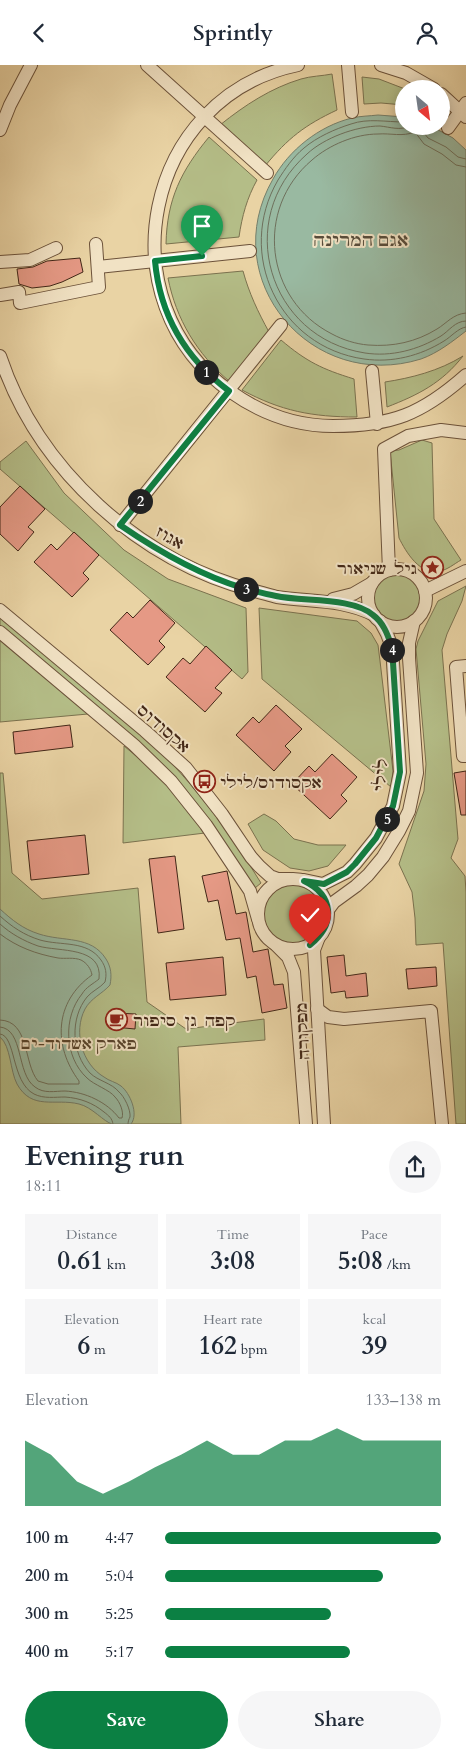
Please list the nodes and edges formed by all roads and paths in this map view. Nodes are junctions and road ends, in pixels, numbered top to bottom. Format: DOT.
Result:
graph roads {
  1 [pos="147,65"];
  2 [pos="298,65"];
  3 [pos="348,65"];
  4 [pos="381,65"];
  5 [pos="30,66"];
  6 [pos="418,80"];
  7 [pos="450,101"];
  8 [pos="464,111"];
  9 [pos="352,112"];
  10 [pos="204,117"];
  11 [pos="450,126"];
  12 [pos="0,130"];
  13 [pos="267,173"];
  14 [pos="96,244"];
  15 [pos="56,247"];
  16 [pos="250,251"];
  17 [pos="0,261"];
  18 [pos="155,261"];
  19 [pos="98,273"];
  20 [pos="71,285"];
  21 [pos="57,288"];
  22 [pos="0,295"];
  23 [pos="19,295"];
  24 [pos="281,325"];
  25 [pos="0,356"];
  26 [pos="372,371"];
  27 [pos="466,375"];
  28 [pos="229,391"];
  29 [pos="376,423"];
  30 [pos="466,433"];
  31 [pos="120,525"];
  32 [pos="389,570"];
  33 [pos="466,571"];
  34 [pos="372,583"];
  35 [pos="425,591"];
  36 [pos="323,600"];
  37 [pos="0,610"];
  38 [pos="377,618"];
  39 [pos="414,621"];
  40 [pos="0,632"];
  41 [pos="466,666"];
  42 [pos="466,756"];
  43 [pos="290,879"];
  44 [pos="304,881"];
  45 [pos="328,910"];
  46 [pos="258,919"];
  47 [pos="319,937"];
  48 [pos="276,945"];
  49 [pos="317,1009"];
  50 [pos="306,1124"];
  51 [pos="324,1124"];
  52 [pos="442,1124"];
  1 -- 10 [label="street"];
  2 -- 10 [label="street"];
  3 -- 9 [label="street"];
  4 -- 6 [label="street"];
  5 -- 12 [label="street"];
  7 -- 8 [label="street"];
  8 -- 11 [label="street"];
  10 -- 13 [label="street"];
  10 -- 18 [label="street"];
  14 -- 19 [label="street"];
  15 -- 17 [label="street"];
  16 -- 18 [label="street"];
  18 -- 19 [label="street"];
  18 -- 28 [label="street"];
  19 -- 20 [label="street"];
  19 -- 23 [label="street"];
  21 -- 23 [label="street"];
  22 -- 23 [label="street"];
  24 -- 28 [label="street"];
  25 -- 31 [label="street, אגוז"];
  26 -- 29 [label="street"];
  27 -- 29 [label="street"];
  28 -- 29 [label="street"];
  28 -- 31 [label="street"];
  30 -- 32 [label="street"];
  31 -- 36 [label="street, אגוז"];
  32 -- 34 [label="street"];
  32 -- 35 [label="street"];
  33 -- 35 [label="street"];
  34 -- 36 [label="street, אגוז"];
  34 -- 38 [label="street"];
  35 -- 39 [label="street"];
  36 -- 38 [label="street, אגוז"];
  37 -- 43 [label="street, אקסודוס"];
  38 -- 39 [label="street"];
  38 -- 44 [label="street, לילי"];
  39 -- 45 [label="street"];
  40 -- 46 [label="street, אקסודוס"];
  41 -- 42 [label="street"];
  43 -- 44 [label="street"];
  43 -- 46 [label="street"];
  44 -- 45 [label="street"];
  45 -- 47 [label="street"];
  46 -- 48 [label="street"];
  47 -- 48 [label="street"];
  47 -- 49 [label="street, מפקורה"];
  48 -- 50 [label="street, מפקורה"];
  49 -- 51 [label="street, מפקורה"];
  49 -- 52 [label="street"];
}
